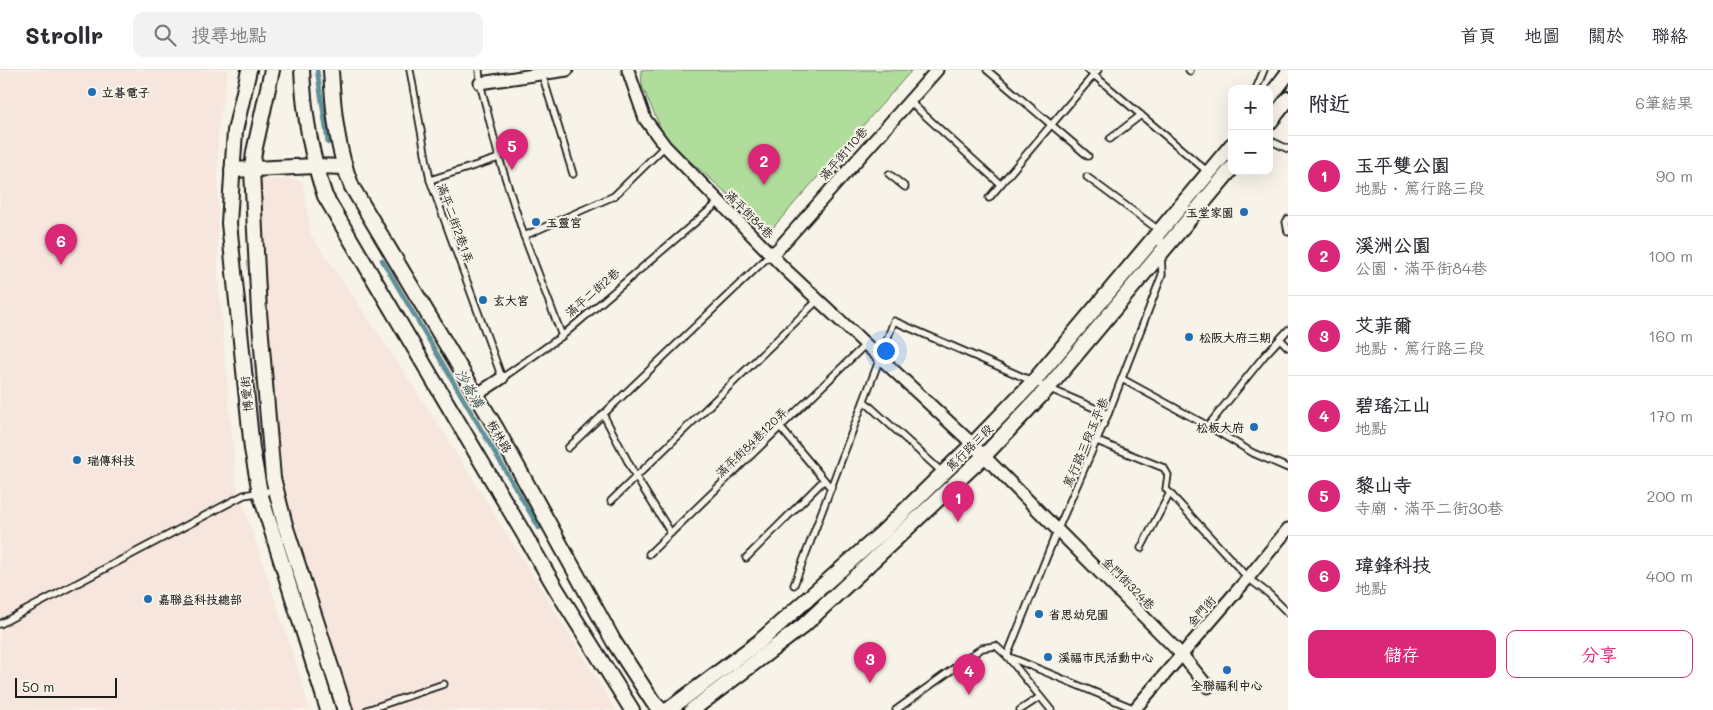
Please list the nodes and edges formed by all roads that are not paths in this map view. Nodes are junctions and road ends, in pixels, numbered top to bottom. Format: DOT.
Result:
graph roads {
  1 [pos="249,70"];
  2 [pos="272,70"];
  3 [pos="302,70"];
  4 [pos="331,70"];
  5 [pos="410,70"];
  6 [pos="479,70"];
  7 [pos="567,70"];
  8 [pos="628,70"];
  9 [pos="936,70"];
  10 [pos="987,70"];
  11 [pos="1088,70"];
  12 [pos="1264,70"];
  13 [pos="1096,72"];
  14 [pos="1288,72"];
  15 [pos="542,74"];
  16 [pos="480,82"];
  17 [pos="1258,85"];
  18 [pos="1273,93"];
  19 [pos="1288,99"];
  20 [pos="908,100"];
  21 [pos="1142,115"];
  22 [pos="1273,118"];
  23 [pos="1052,125"];
  24 [pos="1110,139"];
  25 [pos="1273,142"];
  26 [pos="664,146"];
  27 [pos="1288,149"];
  28 [pos="1228,150"];
  29 [pos="1088,156"];
  30 [pos="499,158"];
  31 [pos="315,166"];
  32 [pos="345,168"];
  33 [pos="232,170"];
  34 [pos="252,170"];
  35 [pos="1208,172"];
  36 [pos="1228,173"];
  37 [pos="573,174"];
  38 [pos="889,174"];
  39 [pos="1088,177"];
  40 [pos="430,180"];
  41 [pos="1000,184"];
  42 [pos="905,187"];
  43 [pos="989,198"];
  44 [pos="719,202"];
  45 [pos="1288,219"];
  46 [pos="1160,231"];
  47 [pos="1288,232"];
  48 [pos="524,236"];
  49 [pos="1161,253"];
  50 [pos="771,254"];
  51 [pos="819,300"];
  52 [pos="1288,330"];
  53 [pos="562,336"];
  54 [pos="1280,340"];
  55 [pos="866,344"];
  56 [pos="1288,347"];
  57 [pos="881,357"];
  58 [pos="502,378"];
  59 [pos="1122,379"];
  60 [pos="1034,381"];
  61 [pos="1048,388"];
  62 [pos="476,395"];
  63 [pos="864,400"];
  64 [pos="603,414"];
  65 [pos="1108,414"];
  66 [pos="1208,426"];
  67 [pos="780,427"];
  68 [pos="1097,441"];
  69 [pos="973,444"];
  70 [pos="568,448"];
  71 [pos="984,456"];
  72 [pos="1288,468"];
  73 [pos="943,473"];
  74 [pos="636,477"];
  75 [pos="824,480"];
  76 [pos="831,488"];
  77 [pos="278,490"];
  78 [pos="1168,491"];
  79 [pos="260,493"];
  80 [pos="611,500"];
  81 [pos="1288,529"];
  82 [pos="1057,531"];
  83 [pos="671,533"];
  84 [pos="1142,548"];
  85 [pos="649,554"];
  86 [pos="746,558"];
  87 [pos="1248,578"];
  88 [pos="794,585"];
  89 [pos="1288,613"];
  90 [pos="0,624"];
  91 [pos="1182,655"];
  92 [pos="1007,656"];
  93 [pos="444,684"];
  94 [pos="1208,687"];
  95 [pos="1040,697"];
  96 [pos="328,710"];
  97 [pos="345,710"];
  98 [pos="367,710"];
  99 [pos="632,710"];
  100 [pos="661,710"];
  101 [pos="668,710"];
  102 [pos="692,710"];
  103 [pos="896,710"];
  104 [pos="1020,710"];
  105 [pos="1051,710"];
  106 [pos="1135,710"];
  1 -- 33 [label="street, 博愛街"];
  2 -- 34 [label="street, 博愛街"];
  3 -- 31 [label="street"];
  4 -- 32 [label="street, 板林路"];
  5 -- 40 [label="lane, 滿平二街2巷1弄"];
  6 -- 16 [label="lane"];
  7 -- 15 [label="street"];
  8 -- 26 [label="street, 滿平街84巷"];
  9 -- 20 [label="street, 滿平街110巷"];
  10 -- 23 [label="lane"];
  11 -- 13 [label="lane"];
  12 -- 17 [label="lane"];
  13 -- 21 [label="lane"];
  13 -- 23 [label="lane"];
  14 -- 18 [label="street"];
  15 -- 16 [label="street"];
  15 -- 37 [label="lane"];
  16 -- 30 [label="lane"];
  19 -- 22 [label="street"];
  20 -- 41 [label="lane"];
  20 -- 50 [label="street, 滿平街110巷"];
  21 -- 24 [label="lane"];
  21 -- 35 [label="lane"];
  23 -- 29 [label="lane"];
  23 -- 41 [label="lane"];
  25 -- 27 [label="lane"];
  26 -- 44 [label="street, 滿平街84巷"];
  26 -- 48 [label="lane"];
  28 -- 35 [label="street, 篤行路三段"];
  30 -- 40 [label="lane"];
  30 -- 48 [label="lane"];
  31 -- 32 [label="street"];
  31 -- 34 [label="street"];
  31 -- 99 [label="street"];
  32 -- 62 [label="street, 板林路"];
  33 -- 34 [label="street"];
  33 -- 79 [label="street, 博愛街"];
  34 -- 77 [label="street, 博愛街"];
  35 -- 46 [label="street, 篤行路三段"];
  36 -- 49 [label="street, 篤行路三段"];
  38 -- 42 [label="lane"];
  39 -- 46 [label="lane"];
  40 -- 58 [label="lane, 滿平二街2巷1弄"];
  41 -- 43 [label="lane"];
  44 -- 50 [label="street, 滿平街84巷"];
  44 -- 53 [label="lane, 滿平二街2巷"];
  45 -- 47 [label="lane"];
  46 -- 49 [label="lane, 篤行路三段玉平巷"];
  46 -- 60 [label="street, 篤行路三段"];
  48 -- 53 [label="lane"];
  49 -- 59 [label="lane, 篤行路三段玉平巷"];
  49 -- 61 [label="street, 篤行路三段"];
  50 -- 51 [label="street, 滿平街84巷"];
  50 -- 64 [label="lane"];
  51 -- 55 [label="street, 滿平街84巷"];
  51 -- 74 [label="lane"];
  52 -- 54 [label="lane"];
  53 -- 58 [label="lane, 滿平二街2巷"];
  54 -- 56 [label="lane"];
  54 -- 66 [label="lane"];
  55 -- 57 [label="street, 滿平街84巷"];
  55 -- 67 [label="lane, 滿平街84巷120弄"];
  57 -- 60 [label="lane"];
  57 -- 63 [label="lane"];
  57 -- 69 [label="street, 滿平街84巷"];
  58 -- 62 [label="street, 滿平二街2巷"];
  59 -- 65 [label="lane, 篤行路三段玉平巷"];
  59 -- 66 [label="lane"];
  60 -- 61 [label="lane"];
  60 -- 69 [label="street, 篤行路三段"];
  61 -- 65 [label="lane"];
  61 -- 71 [label="street, 篤行路三段"];
  62 -- 100 [label="street, 板林路"];
  63 -- 73 [label="lane"];
  63 -- 76 [label="lane"];
  64 -- 70 [label="lane"];
  64 -- 74 [label="lane"];
  65 -- 68 [label="lane, 篤行路三段玉平巷"];
  66 -- 72 [label="lane"];
  67 -- 75 [label="lane"];
  67 -- 83 [label="lane, 滿平街84巷120弄"];
  68 -- 78 [label="lane"];
  68 -- 82 [label="lane, 篤行路三段玉平巷"];
  69 -- 71 [label="street, 金門街324巷"];
  69 -- 73 [label="street, 篤行路三段"];
  71 -- 82 [label="street, 金門街324巷"];
  71 -- 102 [label="street, 篤行路三段"];
  73 -- 101 [label="street, 篤行路三段"];
  74 -- 80 [label="lane"];
  74 -- 83 [label="lane"];
  75 -- 76 [label="lane"];
  75 -- 86 [label="lane"];
  76 -- 88 [label="lane"];
  77 -- 79 [label="lane"];
  77 -- 97 [label="street, 博愛街"];
  78 -- 84 [label="lane"];
  78 -- 87 [label="lane"];
  79 -- 90 [label="lane"];
  79 -- 96 [label="street, 博愛街"];
  81 -- 87 [label="street, 金門街"];
  82 -- 91 [label="street, 金門街324巷"];
  82 -- 92 [label="lane, 篤行路三段玉平巷"];
  83 -- 85 [label="lane, 滿平街84巷120弄"];
  87 -- 89 [label="lane"];
  87 -- 91 [label="street, 金門街"];
  91 -- 94 [label="street, 金門街324巷"];
  91 -- 106 [label="street, 金門街"];
  92 -- 95 [label="lane"];
  92 -- 103 [label="lane"];
  92 -- 106 [label="lane"];
  93 -- 98 [label="lane"];
  95 -- 104 [label="lane"];
  95 -- 105 [label="lane"];
}
